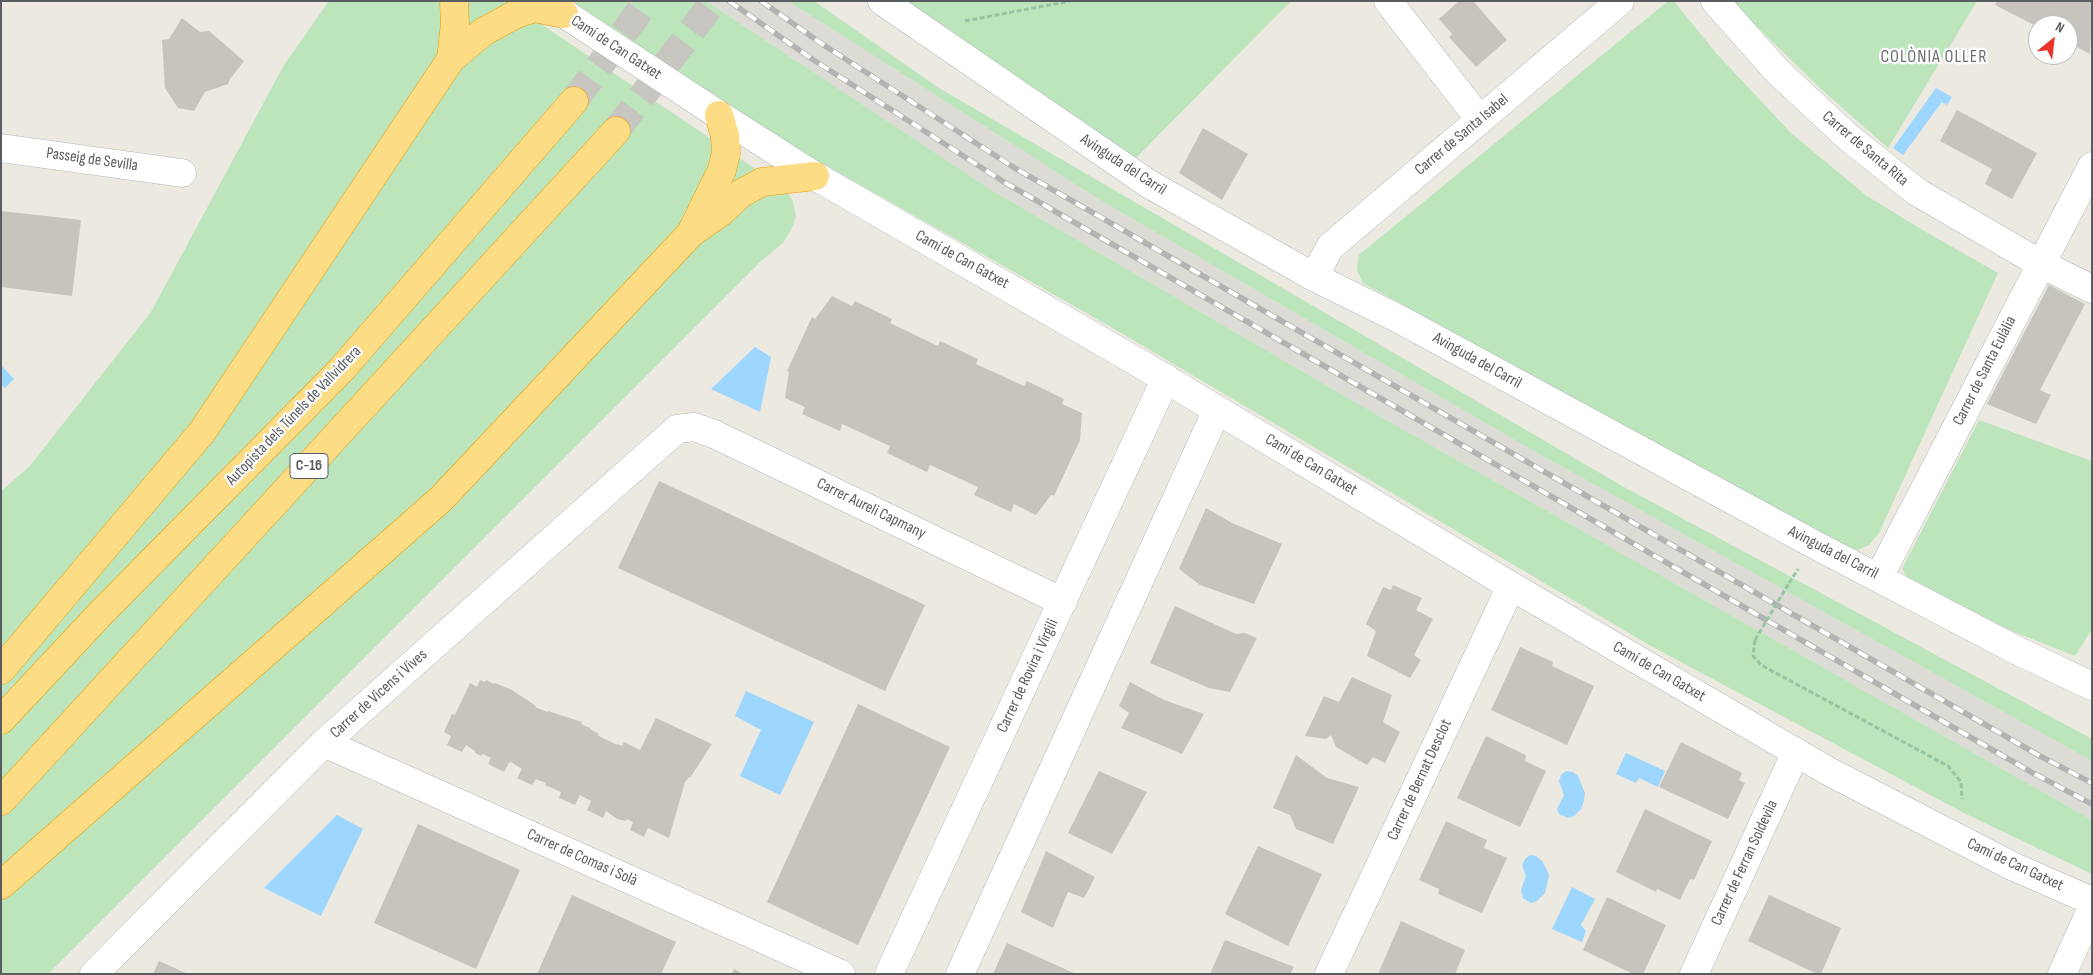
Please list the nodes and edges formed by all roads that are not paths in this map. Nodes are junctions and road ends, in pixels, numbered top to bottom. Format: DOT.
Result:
graph roads {
  1 [pos="454,1"];
  2 [pos="882,1"];
  3 [pos="1388,1"];
  4 [pos="1620,1"];
  5 [pos="1715,1"];
  6 [pos="555,8"];
  7 [pos="451,59"];
  8 [pos="574,101"];
  9 [pos="719,116"];
  10 [pos="1480,120"];
  11 [pos="616,132"];
  12 [pos="1,148"];
  13 [pos="2092,166"];
  14 [pos="182,173"];
  15 [pos="815,176"];
  16 [pos="691,233"];
  17 [pos="2041,264"];
  18 [pos="1314,277"];
  19 [pos="2092,289"];
  20 [pos="1166,378"];
  21 [pos="1217,410"];
  22 [pos="677,429"];
  23 [pos="1879,577"];
  24 [pos="1511,586"];
  25 [pos="1062,602"];
  26 [pos="1,670"];
  27 [pos="2092,686"];
  28 [pos="1,720"];
  29 [pos="324,743"];
  30 [pos="1796,752"];
  31 [pos="1,801"];
  32 [pos="1,885"];
  33 [pos="2092,901"];
  34 [pos="2092,908"];
  35 [pos="94,974"];
  36 [pos="841,974"];
  37 [pos="889,974"];
  38 [pos="960,974"];
  39 [pos="1329,974"];
  40 [pos="1694,974"];
  41 [pos="2062,974"];
  1 -- 7 [label="highway"];
  2 -- 18 [label="street, Avinguda del Carril"];
  3 -- 10 [label="street"];
  4 -- 10 [label="street, Carrer de Santa Isabel"];
  5 -- 17 [label="street, Carrer de Santa Rita"];
  6 -- 7 [label="highway"];
  6 -- 9 [label="street, Camí de Can Gatxet"];
  7 -- 26 [label="highway"];
  8 -- 28 [label="highway, Autopista dels Túnels de Vallvidrera / C-16"];
  9 -- 15 [label="street, Camí de Can Gatxet"];
  9 -- 16 [label="highway"];
  10 -- 18 [label="street, Carrer de Santa Isabel"];
  11 -- 31 [label="highway, C-16"];
  12 -- 14 [label="street, Passeig de Sevilla"];
  13 -- 17 [label="street, Carrer de Santa Eulàlia"];
  15 -- 16 [label="highway"];
  15 -- 20 [label="street, Camí de Can Gatxet"];
  16 -- 32 [label="highway"];
  17 -- 19 [label="street, Carrer de Santa Rita"];
  17 -- 23 [label="street, Carrer de Santa Eulàlia"];
  18 -- 23 [label="street, Avinguda del Carril"];
  20 -- 21 [label="street, Camí de Can Gatxet"];
  20 -- 25 [label="street, Carrer de Rovira i Virgili"];
  21 -- 24 [label="street, Camí de Can Gatxet"];
  21 -- 38 [label="street"];
  22 -- 25 [label="street, Carrer Aureli Capmany"];
  22 -- 29 [label="street, Carrer de Vicens i Vives"];
  23 -- 27 [label="street, Avinguda del Carril"];
  24 -- 30 [label="street, Camí de Can Gatxet"];
  24 -- 39 [label="street, Carrer de Bernat Desclot"];
  25 -- 37 [label="street, Carrer de Rovira i Virgili"];
  29 -- 35 [label="street, Carrer de Vicens i Vives"];
  29 -- 36 [label="street, Carrer de Comas i Solà"];
  30 -- 33 [label="street, Camí de Can Gatxet"];
  30 -- 40 [label="street, Carrer de Ferran Soldevila"];
  34 -- 41 [label="street"];
}
